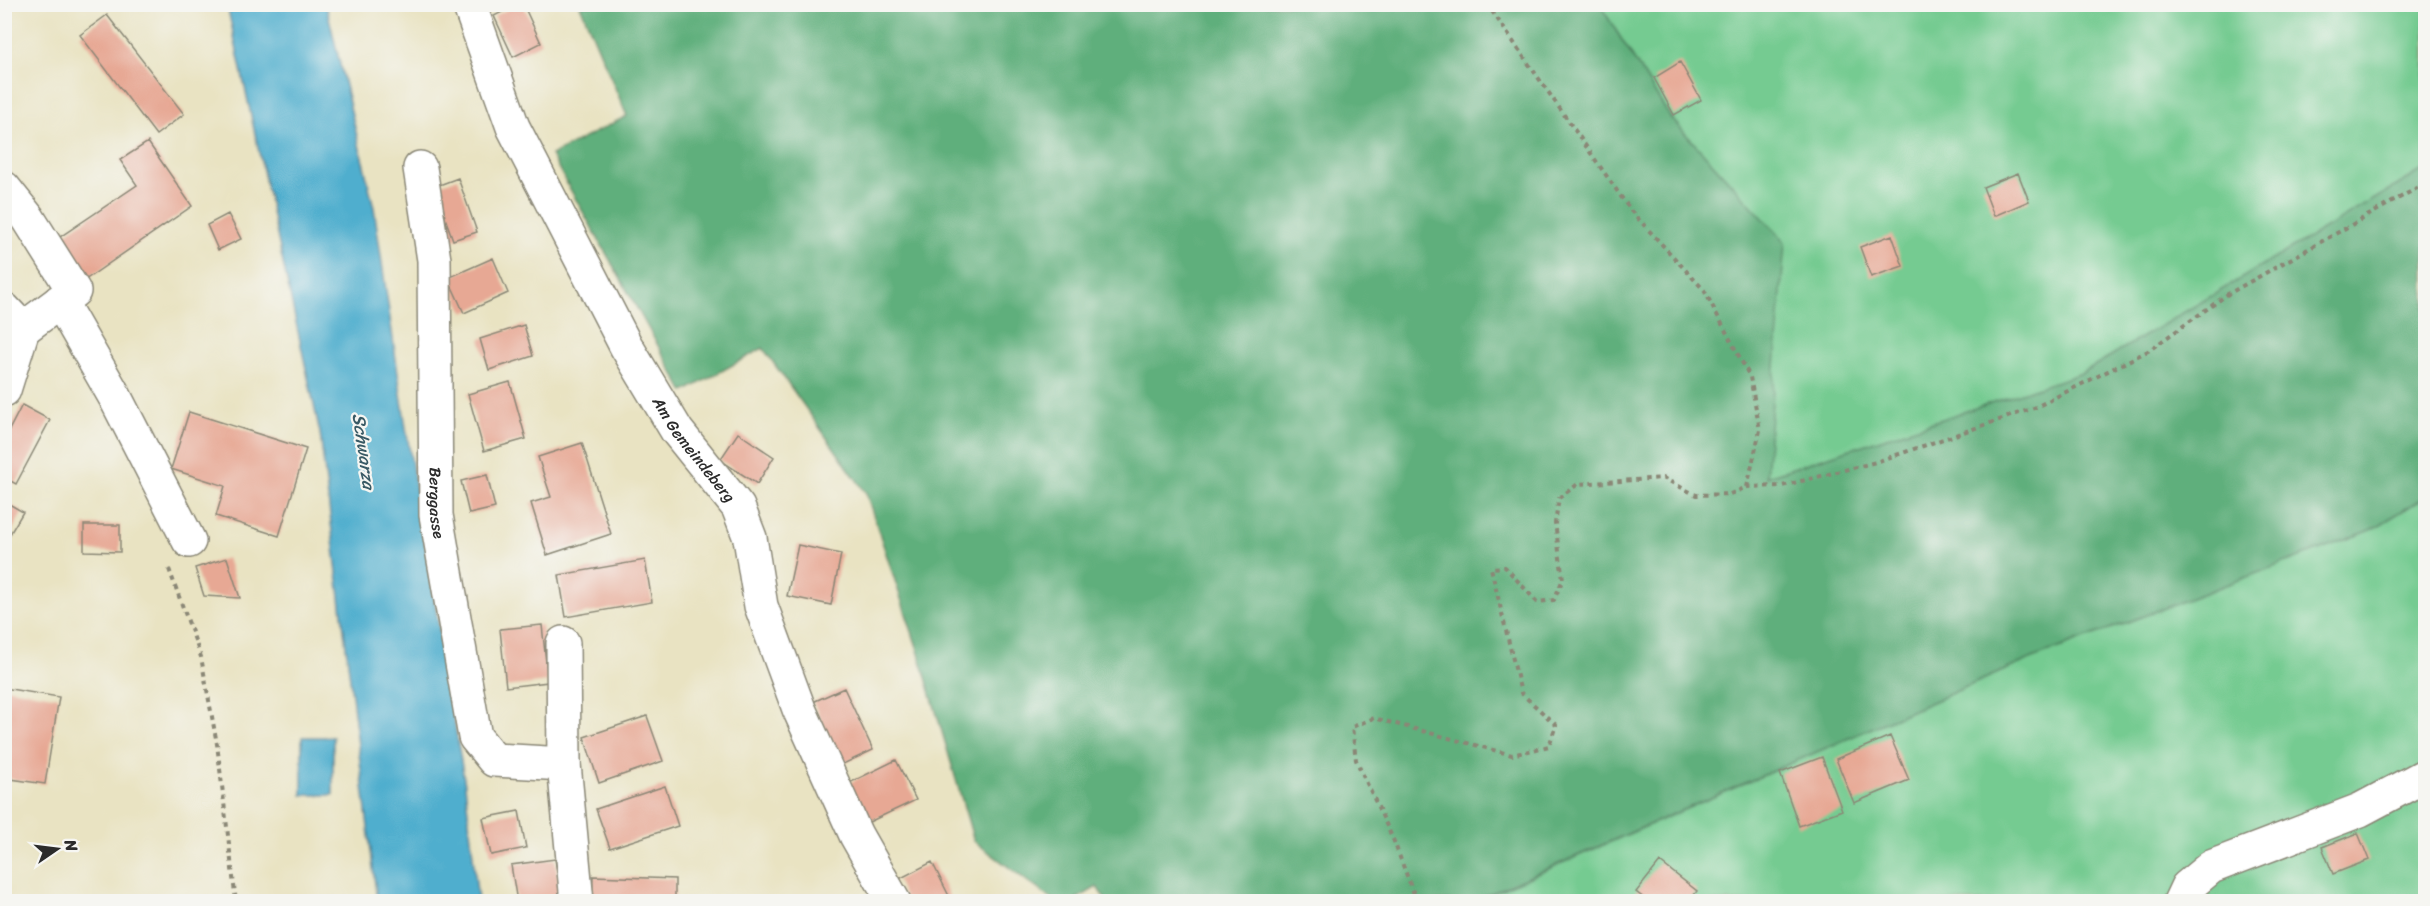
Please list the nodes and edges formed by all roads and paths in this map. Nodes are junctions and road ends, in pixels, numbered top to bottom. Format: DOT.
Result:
graph roads {
  1 [pos="469,4"];
  2 [pos="1486,4"];
  3 [pos="420,168"];
  4 [pos="2426,183"];
  5 [pos="4,188"];
  6 [pos="60,301"];
  7 [pos="14,319"];
  8 [pos="4,390"];
  9 [pos="1747,488"];
  10 [pos="177,551"];
  11 [pos="563,643"];
  12 [pos="564,764"];
  13 [pos="2426,775"];
  14 [pos="236,902"];
  15 [pos="577,902"];
  16 [pos="894,902"];
  17 [pos="1417,902"];
  18 [pos="2180,902"];
  1 -- 16 [label="street, Am Gemeindeberg"];
  2 -- 9 [label="path"];
  3 -- 12 [label="street, Berggasse"];
  4 -- 9 [label="path"];
  5 -- 6 [label="street"];
  6 -- 7 [label="street"];
  6 -- 10 [label="street"];
  7 -- 8 [label="street"];
  9 -- 17 [label="path"];
  10 -- 14 [label="path"];
  11 -- 12 [label="street"];
  12 -- 15 [label="street"];
  13 -- 18 [label="street"];
}
